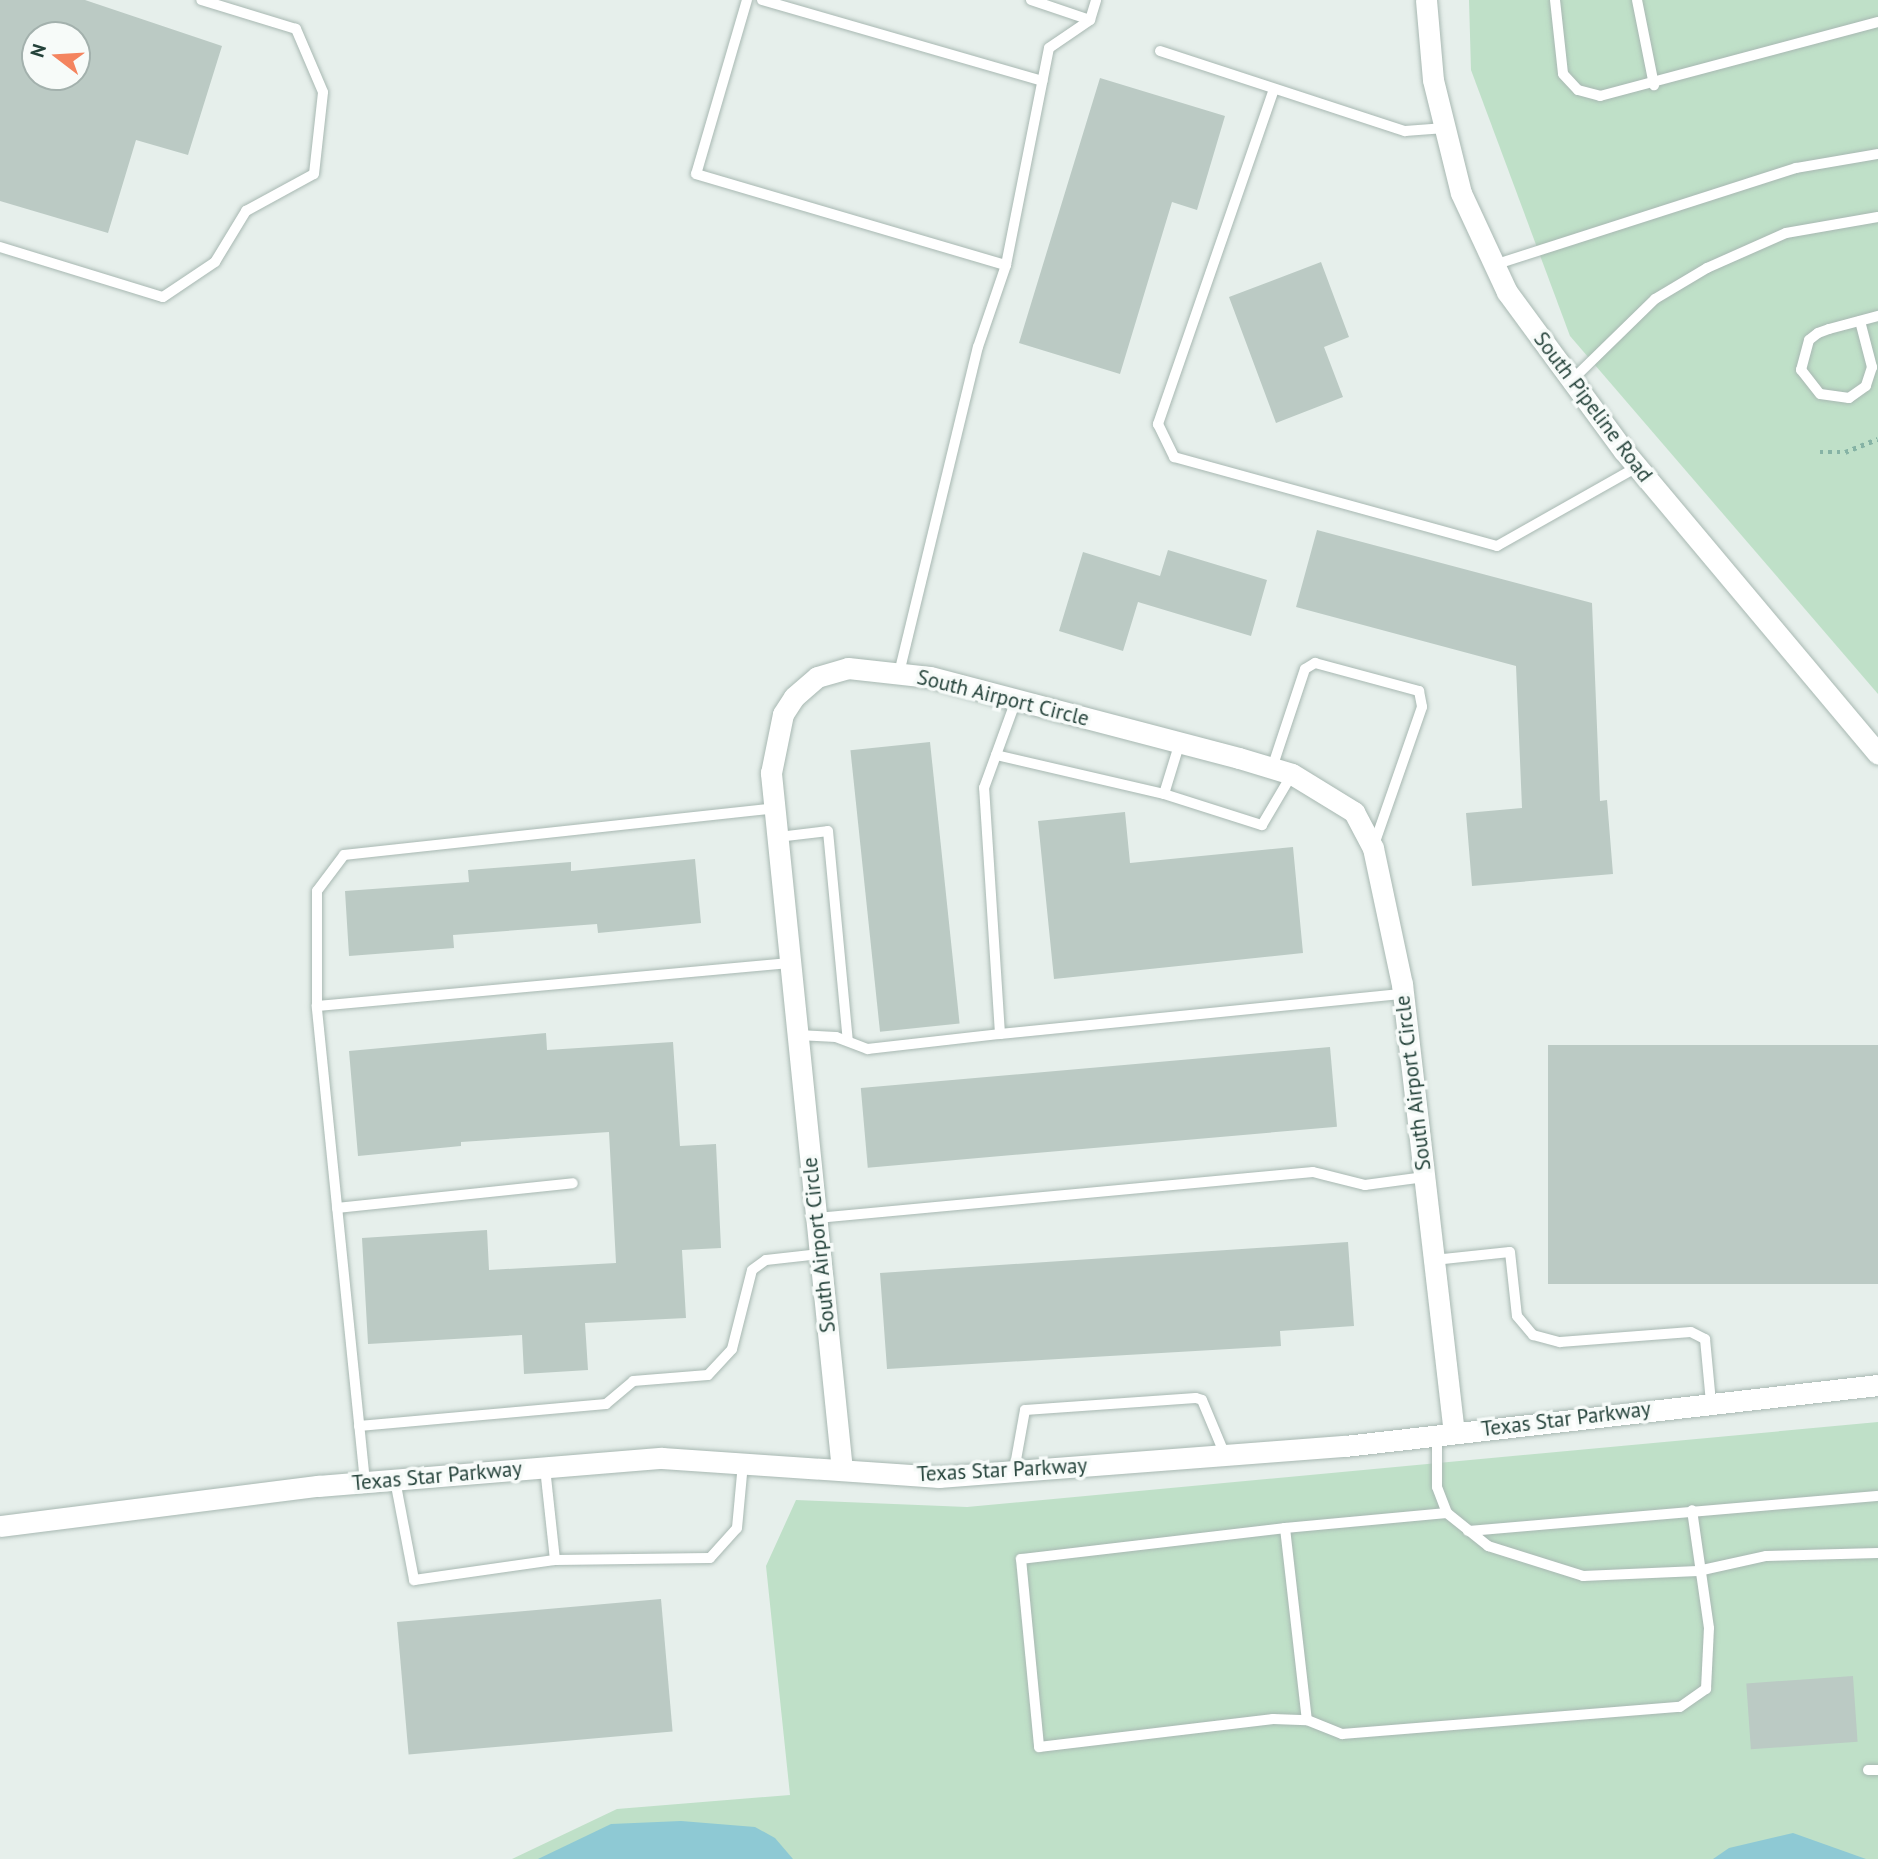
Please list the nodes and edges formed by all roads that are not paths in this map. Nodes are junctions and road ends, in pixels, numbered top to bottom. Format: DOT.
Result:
graph roads {
  1 [pos="201,0"];
  2 [pos="747,0"];
  3 [pos="761,0"];
  4 [pos="1031,0"];
  5 [pos="1096,0"];
  6 [pos="1426,0"];
  7 [pos="1555,0"];
  8 [pos="1637,0"];
  9 [pos="1090,20"];
  10 [pos="1878,22"];
  11 [pos="1160,51"];
  12 [pos="1043,80"];
  13 [pos="1654,85"];
  14 [pos="1274,89"];
  15 [pos="1445,128"];
  16 [pos="1878,154"];
  17 [pos="1878,217"];
  18 [pos="0,247"];
  19 [pos="1006,265"];
  20 [pos="1494,265"];
  21 [pos="1878,316"];
  22 [pos="1860,321"];
  23 [pos="1572,380"];
  24 [pos="1637,467"];
  25 [pos="899,673"];
  26 [pos="1016,699"];
  27 [pos="1180,743"];
  28 [pos="1878,754"];
  29 [pos="996,755"];
  30 [pos="1282,771"];
  31 [pos="1164,794"];
  32 [pos="774,808"];
  33 [pos="778,837"];
  34 [pos="1373,848"];
  35 [pos="790,963"];
  36 [pos="1403,994"];
  37 [pos="317,1006"];
  38 [pos="798,1034"];
  39 [pos="1000,1034"];
  40 [pos="848,1041"];
  41 [pos="1424,1177"];
  42 [pos="573,1183"];
  43 [pos="337,1208"];
  44 [pos="817,1218"];
  45 [pos="820,1254"];
  46 [pos="1434,1261"];
  47 [pos="1878,1385"];
  48 [pos="1712,1402"];
  49 [pos="359,1426"];
  50 [pos="1445,1434"];
  51 [pos="1225,1455"];
  52 [pos="743,1463"];
  53 [pos="545,1468"];
  54 [pos="842,1470"];
  55 [pos="1014,1471"];
  56 [pos="395,1480"];
  57 [pos="365,1482"];
  58 [pos="1878,1496"];
  59 [pos="1692,1510"];
  60 [pos="1447,1513"];
  61 [pos="0,1526"];
  62 [pos="1285,1528"];
  63 [pos="1468,1531"];
  64 [pos="1878,1553"];
  65 [pos="555,1560"];
  66 [pos="1698,1571"];
  67 [pos="1307,1720"];
  1 -- 18 [label="lane"];
  2 -- 19 [label="lane"];
  3 -- 12 [label="lane"];
  4 -- 9 [label="lane"];
  5 -- 9 [label="lane"];
  6 -- 15 [label="street, South Pipeline Road"];
  7 -- 13 [label="lane"];
  8 -- 13 [label="lane"];
  9 -- 12 [label="lane"];
  10 -- 13 [label="lane"];
  11 -- 14 [label="lane"];
  12 -- 19 [label="lane"];
  14 -- 15 [label="lane"];
  14 -- 24 [label="lane"];
  15 -- 20 [label="street, South Pipeline Road"];
  16 -- 20 [label="lane"];
  17 -- 23 [label="lane"];
  19 -- 25 [label="lane"];
  20 -- 23 [label="street, South Pipeline Road"];
  21 -- 22 [label="lane"];
  22 -- 22 [label="lane"];
  23 -- 24 [label="street, South Pipeline Road"];
  24 -- 28 [label="street, South Pipeline Road"];
  25 -- 26 [label="street, South Airport Circle"];
  25 -- 32 [label="street, South Airport Circle"];
  26 -- 27 [label="street, South Airport Circle"];
  26 -- 29 [label="lane"];
  27 -- 30 [label="street, South Airport Circle"];
  27 -- 31 [label="lane"];
  29 -- 31 [label="lane"];
  29 -- 39 [label="lane"];
  30 -- 31 [label="lane"];
  30 -- 34 [label="street, South Airport Circle"];
  30 -- 34 [label="lane"];
  32 -- 33 [label="street, South Airport Circle"];
  32 -- 37 [label="lane"];
  33 -- 35 [label="street, South Airport Circle"];
  33 -- 40 [label="lane"];
  34 -- 36 [label="street, South Airport Circle"];
  35 -- 37 [label="lane"];
  35 -- 38 [label="street, South Airport Circle"];
  36 -- 39 [label="lane"];
  36 -- 41 [label="street, South Airport Circle"];
  37 -- 43 [label="lane"];
  38 -- 40 [label="lane"];
  38 -- 44 [label="street, South Airport Circle"];
  39 -- 40 [label="lane"];
  41 -- 44 [label="lane"];
  41 -- 46 [label="street, South Airport Circle"];
  42 -- 43 [label="lane"];
  43 -- 49 [label="lane"];
  44 -- 45 [label="street, South Airport Circle"];
  45 -- 49 [label="lane"];
  45 -- 54 [label="street, South Airport Circle"];
  46 -- 48 [label="lane"];
  46 -- 50 [label="street, South Airport Circle"];
  47 -- 48 [label="street, Texas Star Parkway"];
  48 -- 50 [label="street, Texas Star Parkway"];
  49 -- 57 [label="lane"];
  50 -- 51 [label="street, Texas Star Parkway"];
  50 -- 60 [label="lane"];
  51 -- 55 [label="street, Texas Star Parkway"];
  51 -- 55 [label="lane"];
  52 -- 53 [label="street, Texas Star Parkway"];
  52 -- 54 [label="street, Texas Star Parkway"];
  52 -- 65 [label="lane"];
  53 -- 56 [label="street, Texas Star Parkway"];
  53 -- 65 [label="lane"];
  54 -- 55 [label="street, Texas Star Parkway"];
  56 -- 57 [label="street, Texas Star Parkway"];
  56 -- 65 [label="lane"];
  57 -- 61 [label="street, Texas Star Parkway"];
  58 -- 59 [label="lane"];
  59 -- 63 [label="lane"];
  59 -- 66 [label="lane"];
  60 -- 62 [label="lane"];
  60 -- 63 [label="lane"];
  62 -- 67 [label="lane"];
  62 -- 67 [label="lane"];
  63 -- 66 [label="lane"];
  64 -- 66 [label="lane"];
  66 -- 67 [label="lane"];
}
